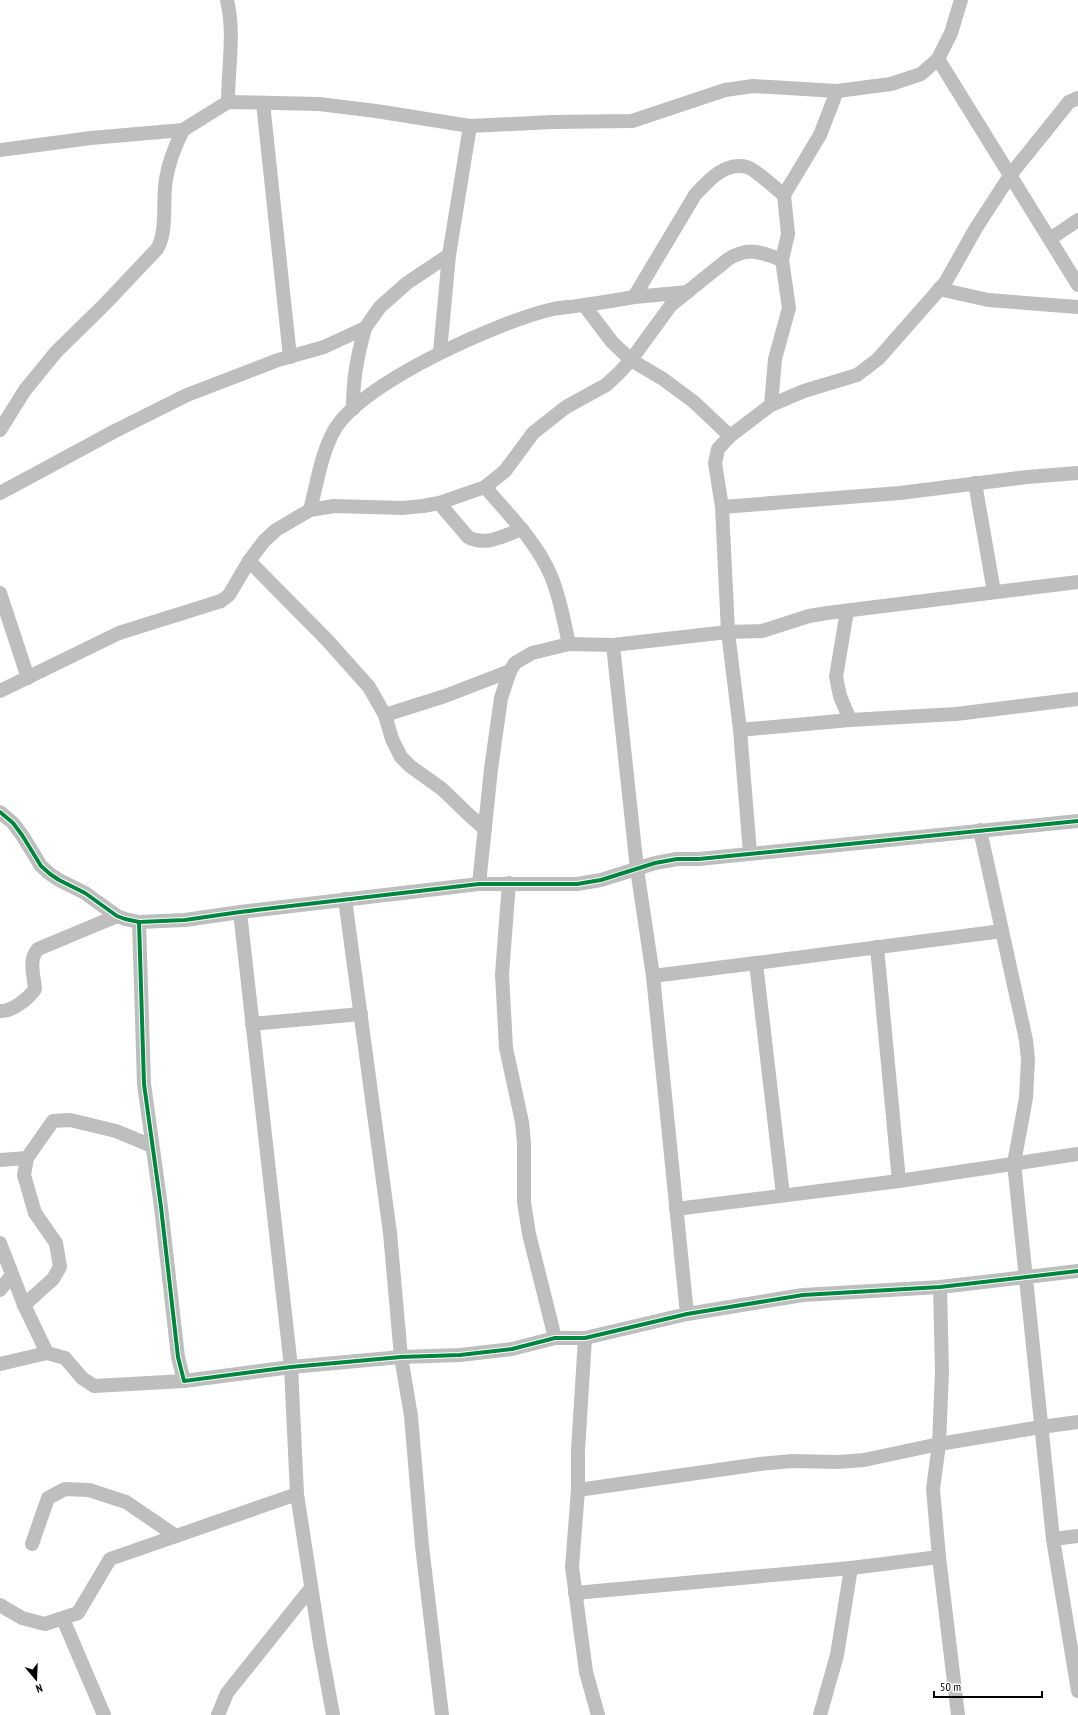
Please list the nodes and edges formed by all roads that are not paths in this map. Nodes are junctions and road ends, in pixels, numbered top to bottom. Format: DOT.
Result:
graph roads {
  1 [pos="227,0"];
  2 [pos="961,0"];
  3 [pos="938,59"];
  4 [pos="837,91"];
  5 [pos="1078,98"];
  6 [pos="228,102"];
  7 [pos="263,103"];
  8 [pos="470,126"];
  9 [pos="183,130"];
  10 [pos="0,150"];
  11 [pos="1011,174"];
  12 [pos="784,195"];
  13 [pos="1078,220"];
  14 [pos="1050,239"];
  15 [pos="449,255"];
  16 [pos="782,260"];
  17 [pos="1078,285"];
  18 [pos="939,290"];
  19 [pos="688,292"];
  20 [pos="634,297"];
  21 [pos="584,305"];
  22 [pos="1078,307"];
  23 [pos="365,328"];
  24 [pos="440,352"];
  25 [pos="290,357"];
  26 [pos="631,360"];
  27 [pos="771,405"];
  28 [pos="353,409"];
  29 [pos="0,430"];
  30 [pos="730,436"];
  31 [pos="1078,473"];
  32 [pos="975,483"];
  33 [pos="485,487"];
  34 [pos="0,493"];
  35 [pos="439,503"];
  36 [pos="722,507"];
  37 [pos="310,510"];
  38 [pos="522,529"];
  39 [pos="249,561"];
  40 [pos="1078,582"];
  41 [pos="994,592"];
  42 [pos="0,594"];
  43 [pos="847,612"];
  44 [pos="728,632"];
  45 [pos="569,644"];
  46 [pos="613,644"];
  47 [pos="510,670"];
  48 [pos="28,678"];
  49 [pos="0,691"];
  50 [pos="1078,698"];
  51 [pos="385,715"];
  52 [pos="850,720"];
  53 [pos="740,730"];
  54 [pos="0,812"];
  55 [pos="1078,820"];
  56 [pos="485,829"];
  57 [pos="980,830"];
  58 [pos="750,853"];
  59 [pos="637,869"];
  60 [pos="509,883"];
  61 [pos="479,884"];
  62 [pos="345,900"];
  63 [pos="240,912"];
  64 [pos="117,916"];
  65 [pos="139,922"];
  66 [pos="1002,931"];
  67 [pos="877,947"];
  68 [pos="756,963"];
  69 [pos="653,976"];
  70 [pos="0,1011"];
  71 [pos="361,1014"];
  72 [pos="252,1024"];
  73 [pos="152,1146"];
  74 [pos="1078,1154"];
  75 [pos="27,1158"];
  76 [pos="0,1160"];
  77 [pos="1014,1163"];
  78 [pos="899,1181"];
  79 [pos="783,1195"];
  80 [pos="676,1208"];
  81 [pos="0,1243"];
  82 [pos="1078,1271"];
  83 [pos="12,1274"];
  84 [pos="1027,1276"];
  85 [pos="940,1287"];
  86 [pos="0,1290"];
  87 [pos="24,1305"];
  88 [pos="687,1314"];
  89 [pos="556,1338"];
  90 [pos="585,1338"];
  91 [pos="47,1353"];
  92 [pos="401,1357"];
  93 [pos="0,1364"];
  94 [pos="291,1367"];
  95 [pos="184,1380"];
  96 [pos="1078,1422"];
  97 [pos="1041,1426"];
  98 [pos="939,1444"];
  99 [pos="578,1490"];
  100 [pos="297,1494"];
  101 [pos="176,1536"];
  102 [pos="1078,1536"];
  103 [pos="1054,1539"];
  104 [pos="32,1544"];
  105 [pos="939,1557"];
  106 [pos="851,1568"];
  107 [pos="311,1588"];
  108 [pos="575,1593"];
  109 [pos="0,1605"];
  110 [pos="63,1619"];
  111 [pos="1078,1691"];
  112 [pos="104,1715"];
  113 [pos="218,1715"];
  114 [pos="333,1715"];
  115 [pos="442,1715"];
  116 [pos="598,1715"];
  117 [pos="820,1715"];
  118 [pos="958,1715"];
  1 -- 6 [label="street"];
  2 -- 3 [label="street"];
  3 -- 4 [label="street"];
  3 -- 11 [label="street"];
  4 -- 8 [label="street"];
  4 -- 12 [label="street"];
  5 -- 11 [label="street"];
  6 -- 7 [label="street"];
  6 -- 9 [label="street"];
  7 -- 8 [label="street"];
  7 -- 25 [label="street"];
  8 -- 15 [label="street"];
  9 -- 10 [label="street"];
  9 -- 29 [label="street"];
  11 -- 14 [label="street"];
  11 -- 18 [label="street"];
  12 -- 16 [label="street"];
  12 -- 20 [label="street"];
  13 -- 14 [label="street"];
  14 -- 17 [label="street"];
  15 -- 23 [label="street"];
  15 -- 24 [label="street"];
  16 -- 19 [label="street"];
  16 -- 27 [label="street"];
  18 -- 22 [label="street"];
  18 -- 27 [label="street"];
  19 -- 20 [label="street"];
  19 -- 26 [label="street"];
  20 -- 21 [label="street"];
  21 -- 24 [label="street"];
  21 -- 26 [label="street"];
  23 -- 25 [label="street"];
  23 -- 28 [label="street"];
  24 -- 28 [label="street"];
  25 -- 34 [label="street"];
  26 -- 30 [label="street"];
  26 -- 33 [label="street"];
  27 -- 30 [label="street"];
  28 -- 37 [label="street"];
  30 -- 36 [label="street"];
  31 -- 32 [label="street"];
  32 -- 36 [label="street"];
  32 -- 41 [label="street"];
  33 -- 35 [label="street"];
  33 -- 38 [label="street"];
  35 -- 37 [label="street"];
  35 -- 38 [label="street"];
  36 -- 44 [label="street"];
  37 -- 39 [label="street"];
  38 -- 45 [label="street"];
  39 -- 48 [label="street"];
  39 -- 51 [label="street"];
  40 -- 41 [label="street"];
  41 -- 43 [label="street"];
  42 -- 48 [label="street"];
  43 -- 44 [label="street"];
  43 -- 52 [label="street"];
  44 -- 46 [label="street"];
  44 -- 53 [label="street"];
  45 -- 46 [label="street"];
  45 -- 47 [label="street"];
  46 -- 59 [label="street"];
  47 -- 51 [label="street"];
  47 -- 56 [label="street"];
  48 -- 49 [label="street"];
  50 -- 52 [label="street"];
  51 -- 56 [label="street"];
  52 -- 53 [label="street"];
  53 -- 58 [label="street"];
  54 -- 64 [label="street"];
  55 -- 57 [label="street"];
  56 -- 61 [label="street"];
  57 -- 58 [label="street"];
  57 -- 66 [label="street"];
  58 -- 59 [label="street"];
  59 -- 60 [label="street"];
  59 -- 69 [label="street"];
  60 -- 61 [label="street"];
  60 -- 89 [label="street"];
  61 -- 62 [label="street"];
  62 -- 63 [label="street"];
  62 -- 71 [label="street"];
  63 -- 65 [label="street"];
  63 -- 72 [label="street"];
  64 -- 65 [label="street"];
  64 -- 70 [label="street"];
  65 -- 73 [label="street"];
  66 -- 67 [label="street"];
  66 -- 77 [label="street"];
  67 -- 68 [label="street"];
  67 -- 78 [label="street"];
  68 -- 69 [label="street"];
  68 -- 79 [label="street"];
  69 -- 80 [label="street"];
  71 -- 72 [label="street"];
  71 -- 92 [label="street"];
  72 -- 94 [label="street"];
  73 -- 75 [label="street"];
  73 -- 95 [label="street"];
  74 -- 77 [label="street"];
  75 -- 76 [label="street"];
  75 -- 87 [label="street"];
  77 -- 78 [label="street"];
  77 -- 84 [label="street"];
  78 -- 79 [label="street"];
  79 -- 80 [label="street"];
  80 -- 88 [label="street"];
  81 -- 83 [label="street"];
  82 -- 84 [label="street"];
  83 -- 86 [label="street"];
  83 -- 87 [label="street"];
  84 -- 85 [label="street"];
  84 -- 97 [label="street"];
  85 -- 88 [label="street"];
  85 -- 98 [label="street"];
  87 -- 91 [label="street"];
  88 -- 90 [label="street"];
  89 -- 90 [label="street"];
  89 -- 92 [label="street"];
  90 -- 99 [label="street"];
  91 -- 93 [label="street"];
  91 -- 95 [label="street"];
  92 -- 94 [label="street"];
  92 -- 115 [label="street"];
  94 -- 95 [label="street"];
  94 -- 100 [label="street"];
  96 -- 97 [label="street"];
  97 -- 98 [label="street"];
  97 -- 103 [label="street"];
  98 -- 99 [label="street"];
  98 -- 105 [label="street"];
  99 -- 108 [label="street"];
  100 -- 101 [label="street"];
  100 -- 107 [label="street"];
  101 -- 104 [label="street"];
  101 -- 110 [label="street"];
  102 -- 103 [label="street"];
  103 -- 111 [label="street"];
  105 -- 106 [label="street"];
  105 -- 118 [label="street"];
  106 -- 108 [label="street"];
  106 -- 117 [label="street"];
  107 -- 113 [label="street"];
  107 -- 114 [label="street"];
  108 -- 116 [label="street"];
  109 -- 110 [label="street"];
  110 -- 112 [label="street"];
}
